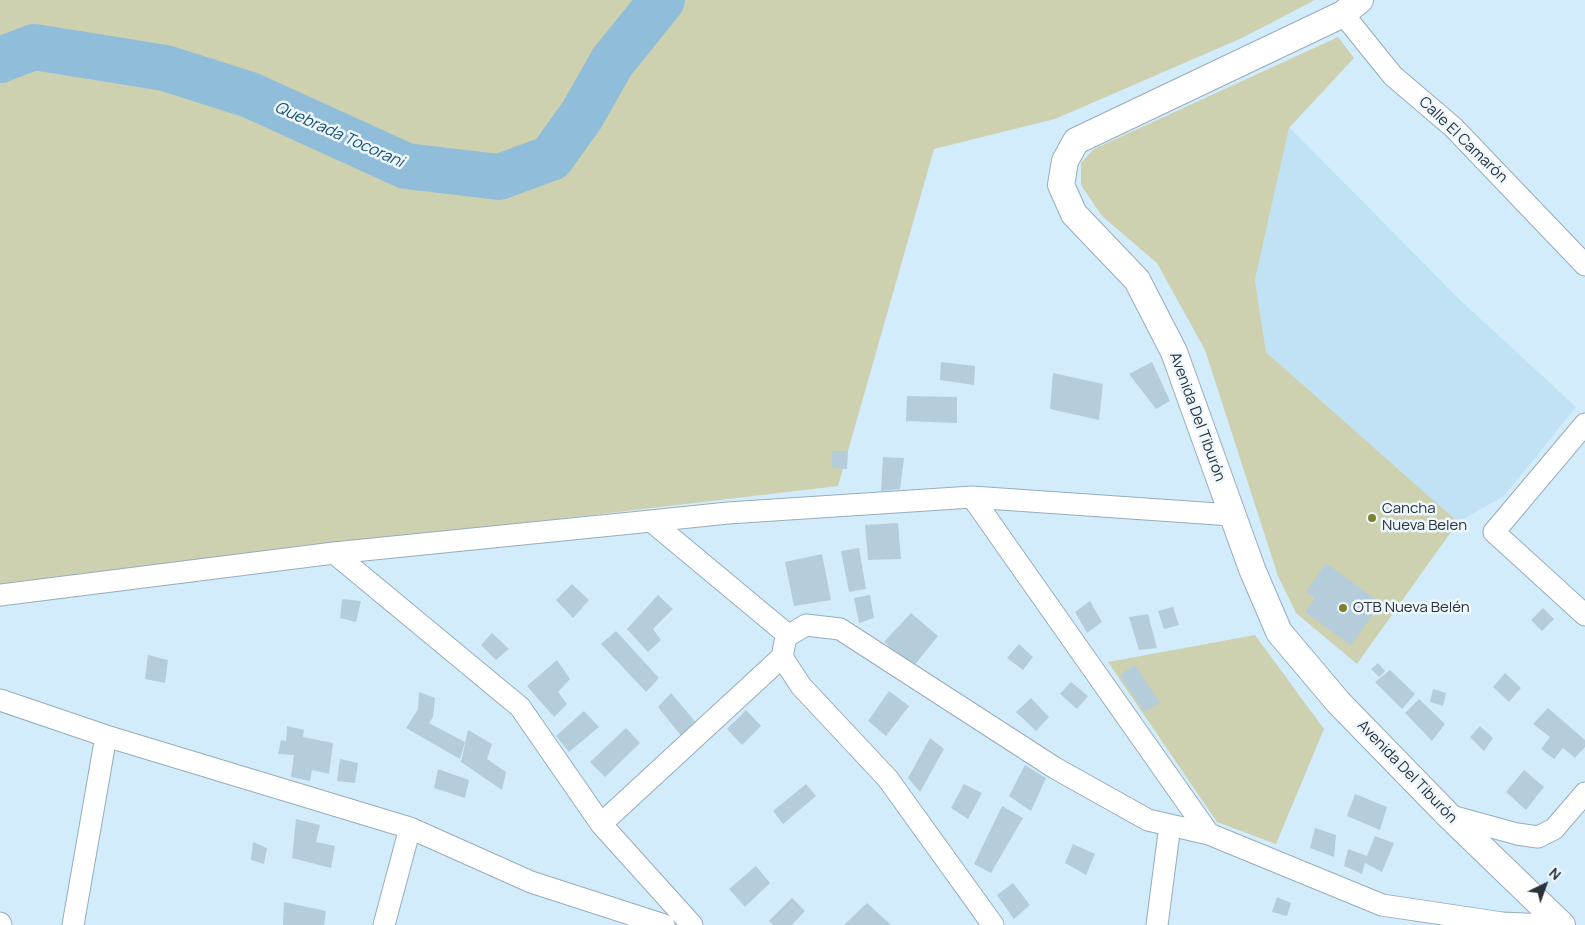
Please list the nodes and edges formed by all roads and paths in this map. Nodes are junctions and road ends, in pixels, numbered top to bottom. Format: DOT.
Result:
graph roads {
  1 [pos="1352,7"];
  2 [pos="1585,265"];
  3 [pos="1585,424"];
  4 [pos="972,497"];
  5 [pos="1232,515"];
  6 [pos="651,521"];
  7 [pos="334,554"];
  8 [pos="0,595"];
  9 [pos="1585,614"];
  10 [pos="788,635"];
  11 [pos="782,657"];
  12 [pos="0,700"];
  13 [pos="106,736"];
  14 [pos="1585,793"];
  15 [pos="1448,815"];
  16 [pos="601,824"];
  17 [pos="1170,825"];
  18 [pos="410,828"];
  19 [pos="1209,834"];
  20 [pos="1433,920"];
  21 [pos="73,925"];
  22 [pos="384,925"];
  23 [pos="664,925"];
  24 [pos="692,925"];
  25 [pos="993,925"];
  26 [pos="1156,925"];
  27 [pos="1546,925"];
  28 [pos="1562,925"];
  1 -- 2 [label="street, Calle El Camarón"];
  1 -- 5 [label="street, Avenida Del Tiburón"];
  3 -- 9 [label="street"];
  4 -- 5 [label="street"];
  4 -- 6 [label="street"];
  4 -- 19 [label="street"];
  5 -- 15 [label="street, Avenida Del Tiburón"];
  6 -- 7 [label="street"];
  6 -- 10 [label="street"];
  7 -- 8 [label="street"];
  7 -- 16 [label="street"];
  10 -- 11 [label="street"];
  10 -- 17 [label="street"];
  11 -- 16 [label="street"];
  11 -- 25 [label="street"];
  12 -- 13 [label="street"];
  13 -- 18 [label="street"];
  13 -- 21 [label="street"];
  14 -- 15 [label="street"];
  15 -- 28 [label="street, Avenida Del Tiburón"];
  16 -- 24 [label="street"];
  17 -- 19 [label="street"];
  17 -- 26 [label="street"];
  18 -- 22 [label="street"];
  18 -- 23 [label="street"];
  19 -- 20 [label="street"];
  20 -- 27 [label="street"];
}
